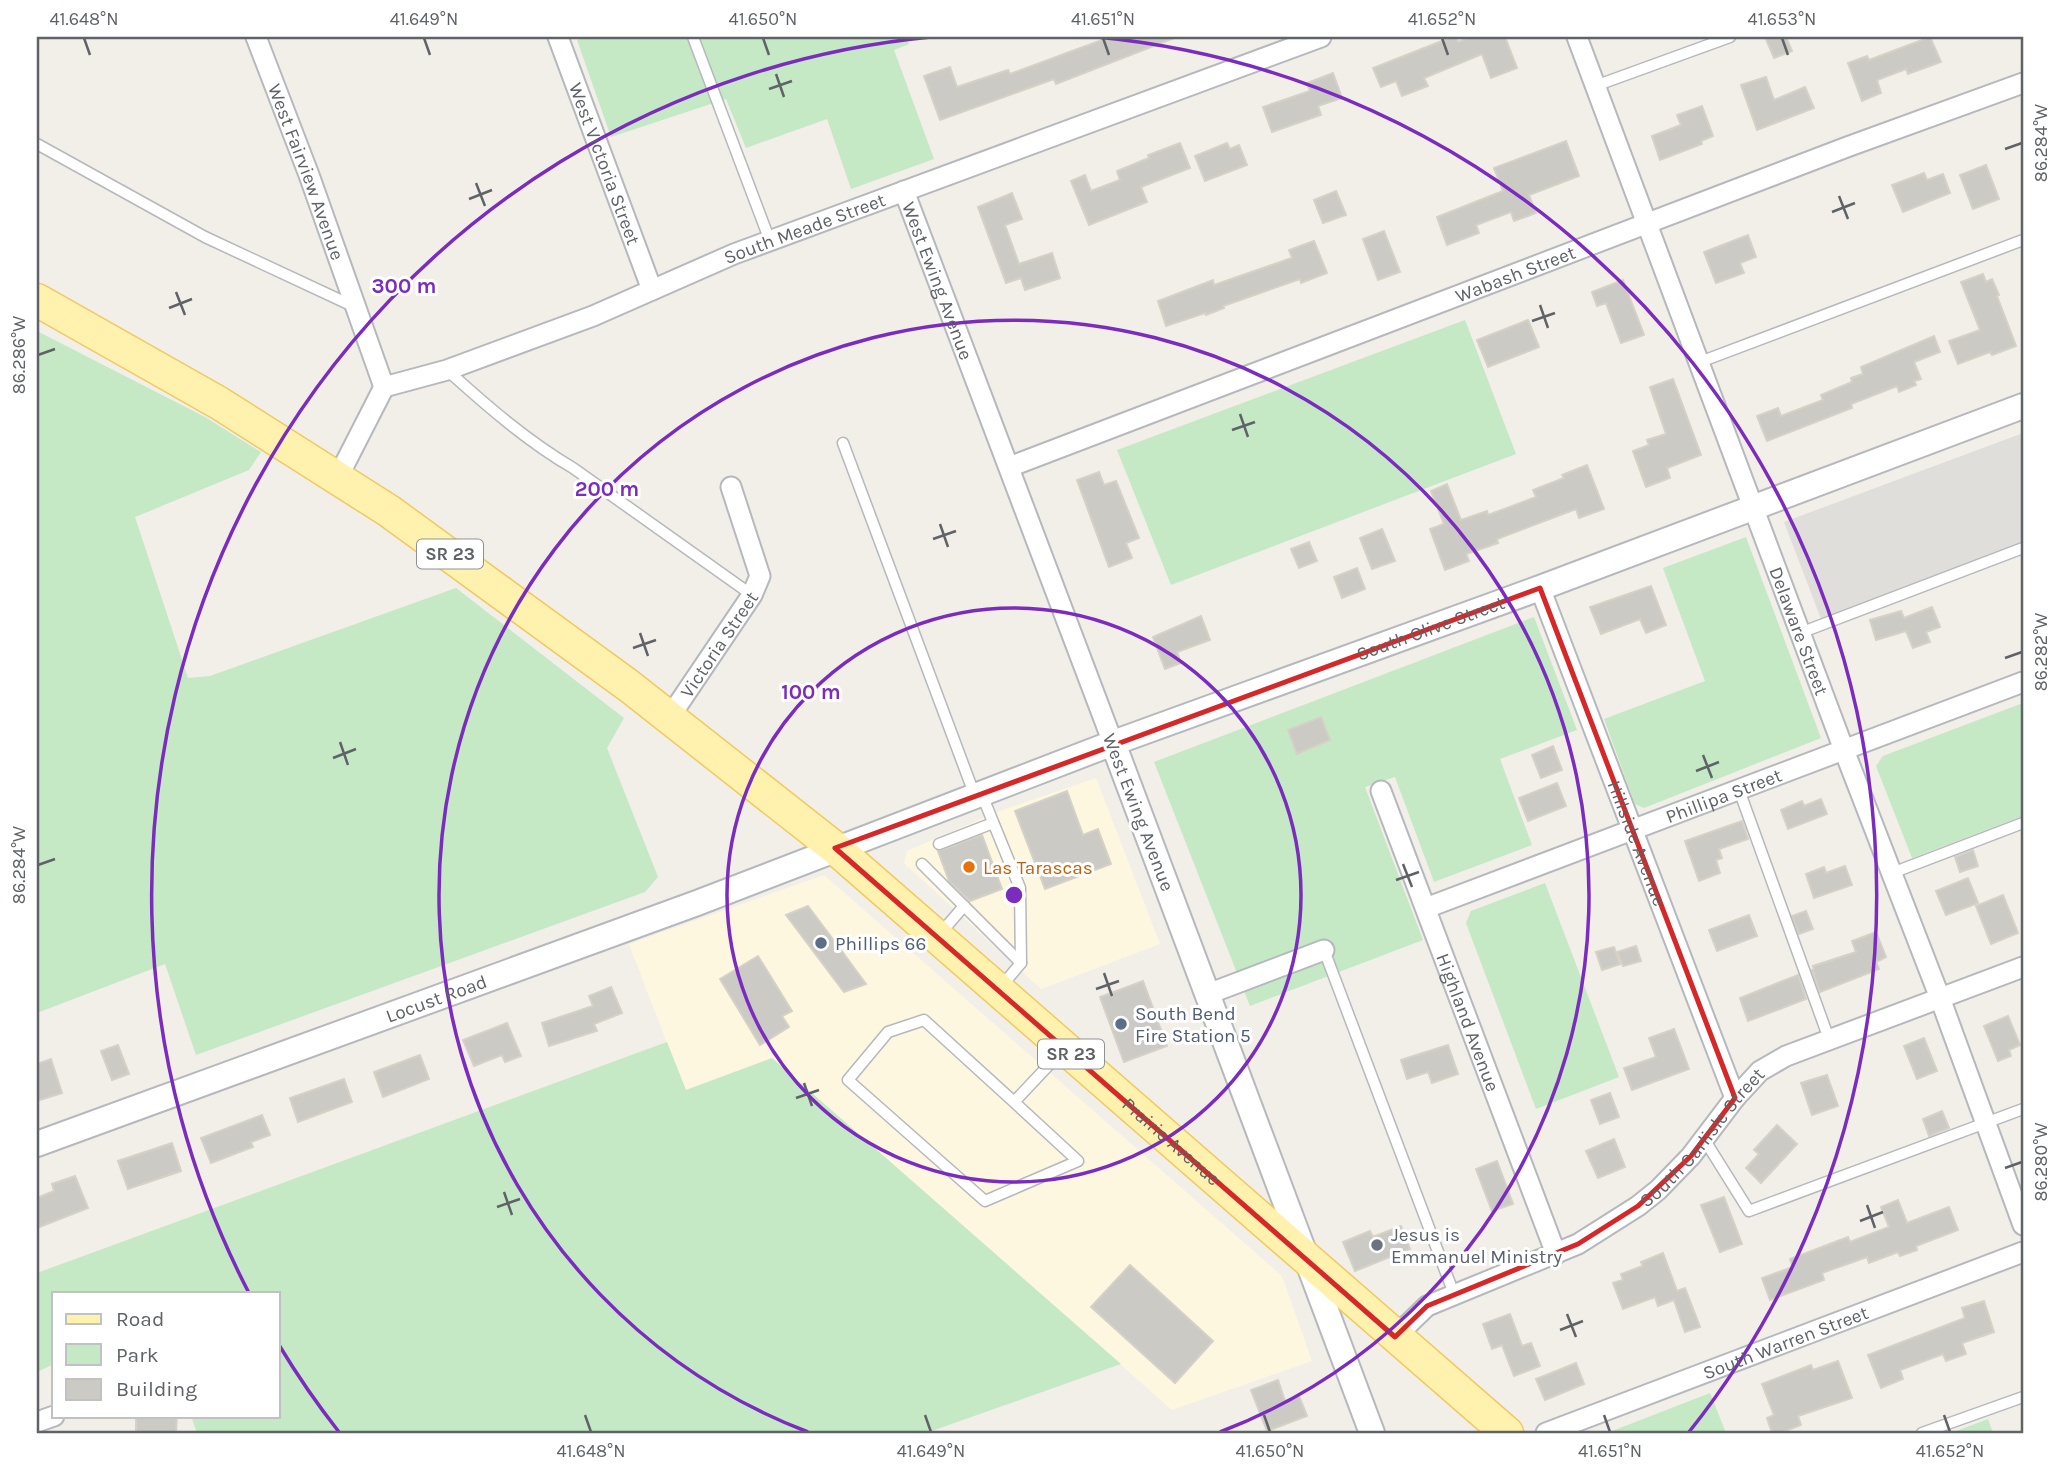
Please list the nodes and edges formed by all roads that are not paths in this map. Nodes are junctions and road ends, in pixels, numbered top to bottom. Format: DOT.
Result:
graph roads {
  1 [pos="256,37"];
  2 [pos="558,37"];
  3 [pos="693,37"];
  4 [pos="1321,37"];
  5 [pos="1577,37"];
  6 [pos="1730,37"];
  7 [pos="2023,83"];
  8 [pos="1595,86"];
  9 [pos="37,144"];
  10 [pos="904,191"];
  11 [pos="1647,224"];
  12 [pos="2023,240"];
  13 [pos="770,241"];
  14 [pos="652,290"];
  15 [pos="37,300"];
  16 [pos="355,307"];
  17 [pos="1700,362"];
  18 [pos="447,370"];
  19 [pos="384,387"];
  20 [pos="2023,407"];
  21 [pos="843,443"];
  22 [pos="1009,467"];
  23 [pos="338,477"];
  24 [pos="731,487"];
  25 [pos="1754,508"];
  26 [pos="2023,548"];
  27 [pos="1541,589"];
  28 [pos="752,595"];
  29 [pos="1800,633"];
  30 [pos="2023,682"];
  31 [pos="669,718"];
  32 [pos="1113,743"];
  33 [pos="1844,750"];
  34 [pos="1738,790"];
  35 [pos="1381,791"];
  36 [pos="978,795"];
  37 [pos="993,823"];
  38 [pos="2023,823"];
  39 [pos="1632,831"];
  40 [pos="939,844"];
  41 [pos="835,848"];
  42 [pos="922,864"];
  43 [pos="1892,873"];
  44 [pos="964,906"];
  45 [pos="1426,908"];
  46 [pos="937,937"];
  47 [pos="1324,950"];
  48 [pos="1021,963"];
  49 [pos="2023,967"];
  50 [pos="998,990"];
  51 [pos="1208,994"];
  52 [pos="1940,998"];
  53 [pos="1829,1039"];
  54 [pos="1064,1049"];
  55 [pos="1735,1098"];
  56 [pos="1014,1101"];
  57 [pos="2023,1109"];
  58 [pos="1986,1123"];
  59 [pos="1704,1139"];
  60 [pos="37,1144"];
  61 [pos="2023,1225"];
  62 [pos="2023,1252"];
  63 [pos="1556,1254"];
  64 [pos="1307,1259"];
  65 [pos="1454,1294"];
  66 [pos="1395,1336"];
  67 [pos="2023,1397"];
  68 [pos="1373,1433"];
  69 [pos="1507,1433"];
  70 [pos="1546,1433"];
  71 [pos="1922,1433"];
  1 -- 16 [label="street, West Fairview Avenue"];
  2 -- 14 [label="street, West Victoria Street"];
  3 -- 13 [label="lane"];
  4 -- 10 [label="street, South Meade Street"];
  5 -- 8 [label="street, Delaware Street"];
  6 -- 8 [label="lane"];
  7 -- 11 [label="street, Wabash Street"];
  8 -- 11 [label="street, Delaware Street"];
  9 -- 16 [label="lane"];
  10 -- 13 [label="street, South Meade Street"];
  10 -- 22 [label="street, West Ewing Avenue"];
  11 -- 17 [label="street, Delaware Street"];
  11 -- 22 [label="street, Wabash Street"];
  12 -- 17 [label="lane"];
  13 -- 14 [label="street, South Meade Street"];
  14 -- 18 [label="street, South Meade Street"];
  15 -- 23 [label="main road, SR 23"];
  16 -- 19 [label="street, West Fairview Avenue"];
  17 -- 25 [label="street, Delaware Street"];
  18 -- 19 [label="street, South Meade Street"];
  18 -- 28 [label="lane"];
  19 -- 23 [label="street"];
  20 -- 25 [label="street, South Olive Street"];
  21 -- 36 [label="lane"];
  22 -- 32 [label="street, West Ewing Avenue"];
  23 -- 31 [label="main road, SR 23"];
  24 -- 28 [label="street, Victoria Street"];
  25 -- 27 [label="street, South Olive Street"];
  25 -- 29 [label="street, Delaware Street"];
  26 -- 29 [label="lane"];
  27 -- 32 [label="street, South Olive Street"];
  27 -- 39 [label="street, Hillside Avenue"];
  28 -- 31 [label="street, Victoria Street"];
  29 -- 33 [label="street, Delaware Street"];
  30 -- 33 [label="street, Phillipa Street"];
  31 -- 41 [label="main road, SR 23"];
  32 -- 36 [label="street, South Olive Street"];
  32 -- 51 [label="street, West Ewing Avenue"];
  33 -- 34 [label="street, Phillipa Street"];
  33 -- 43 [label="street, Delaware Street"];
  34 -- 39 [label="street, Phillipa Street"];
  34 -- 53 [label="lane"];
  35 -- 45 [label="street, Highland Avenue"];
  36 -- 37 [label="lane"];
  36 -- 41 [label="street, South Olive Street"];
  37 -- 40 [label="lane"];
  37 -- 48 [label="lane"];
  38 -- 43 [label="lane"];
  39 -- 45 [label="street, Phillipa Street"];
  39 -- 55 [label="street, Hillside Avenue"];
  41 -- 46 [label="main road, Prairie Avenue / SR 23"];
  41 -- 60 [label="street, Locust Road"];
  42 -- 44 [label="lane"];
  43 -- 52 [label="street, Delaware Street"];
  44 -- 46 [label="lane"];
  44 -- 48 [label="lane"];
  45 -- 63 [label="street, Highland Avenue"];
  46 -- 50 [label="main road, Prairie Avenue / SR 23"];
  47 -- 51 [label="street"];
  47 -- 65 [label="lane"];
  48 -- 50 [label="lane"];
  49 -- 52 [label="street, South Carlisle Street"];
  50 -- 54 [label="main road, Prairie Avenue / SR 23"];
  51 -- 64 [label="street, West Ewing Avenue"];
  52 -- 53 [label="street, South Carlisle Street"];
  52 -- 58 [label="street, Delaware Street"];
  53 -- 55 [label="street, South Carlisle Street"];
  54 -- 56 [label="lane"];
  54 -- 64 [label="main road, Prairie Avenue / SR 23"];
  55 -- 59 [label="street, South Carlisle Street"];
  56 -- 56 [label="lane"];
  57 -- 58 [label="lane"];
  58 -- 59 [label="lane"];
  58 -- 61 [label="street, Delaware Street"];
  59 -- 63 [label="street, South Carlisle Street"];
  62 -- 70 [label="street, South Warren Street"];
  63 -- 65 [label="street, South Carlisle Street"];
  64 -- 66 [label="main road, Prairie Avenue / SR 23"];
  64 -- 68 [label="street, West Ewing Avenue"];
  65 -- 66 [label="street, South Carlisle Street"];
  66 -- 69 [label="main road, Prairie Avenue / SR 23"];
  67 -- 71 [label="lane"];
}
